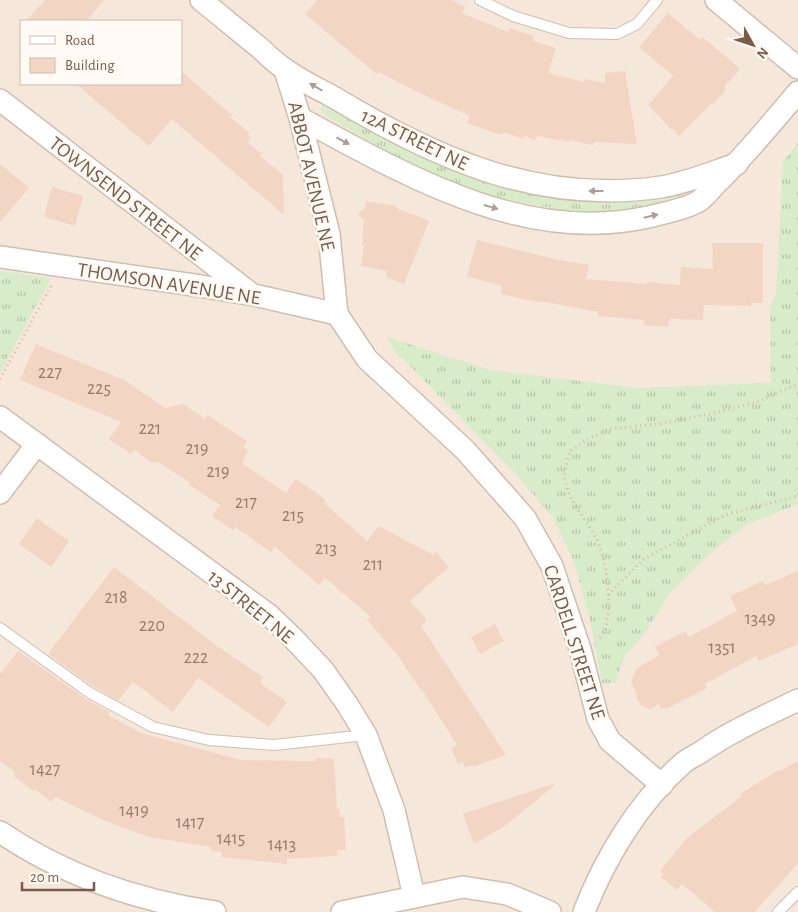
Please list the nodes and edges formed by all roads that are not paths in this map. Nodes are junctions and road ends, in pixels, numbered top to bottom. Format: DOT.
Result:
graph roads {
  1 [pos="201,0"];
  2 [pos="480,0"];
  3 [pos="657,0"];
  4 [pos="716,0"];
  5 [pos="798,68"];
  6 [pos="286,70"];
  7 [pos="798,92"];
  8 [pos="0,100"];
  9 [pos="300,118"];
  10 [pos="737,164"];
  11 [pos="0,257"];
  12 [pos="254,295"];
  13 [pos="337,314"];
  14 [pos="0,417"];
  15 [pos="37,444"];
  16 [pos="0,493"];
  17 [pos="0,628"];
  18 [pos="798,700"];
  19 [pos="366,735"];
  20 [pos="662,785"];
  21 [pos="0,832"];
  22 [pos="798,892"];
  23 [pos="414,896"];
  24 [pos="215,912"];
  25 [pos="342,912"];
  26 [pos="550,912"];
  27 [pos="584,912"];
  28 [pos="778,912"];
  1 -- 6 [label="street, 12A STREET NE"];
  2 -- 3 [label="lane"];
  4 -- 5 [label="street"];
  6 -- 9 [label="street, ABBOT AVENUE NE"];
  10 -- 6 [label="street, 12A STREET NE, one-way"];
  7 -- 10 [label="street, 12A STREET NE"];
  8 -- 12 [label="street, TOWNSEND STREET NE"];
  9 -- 10 [label="street, 12A STREET NE, one-way"];
  9 -- 13 [label="street, ABBOT AVENUE NE"];
  11 -- 12 [label="street, THOMSON AVENUE NE"];
  12 -- 13 [label="street, THOMSON AVENUE NE"];
  13 -- 20 [label="street, CARDELL STREET NE"];
  14 -- 15 [label="street, 13 STREET NE"];
  15 -- 16 [label="street"];
  15 -- 19 [label="street, 13 STREET NE"];
  17 -- 19 [label="lane"];
  18 -- 20 [label="street"];
  19 -- 23 [label="street, 13 STREET NE"];
  20 -- 27 [label="street"];
  21 -- 24 [label="street"];
  22 -- 28 [label="lane"];
  23 -- 25 [label="street"];
  23 -- 26 [label="street"];
}
